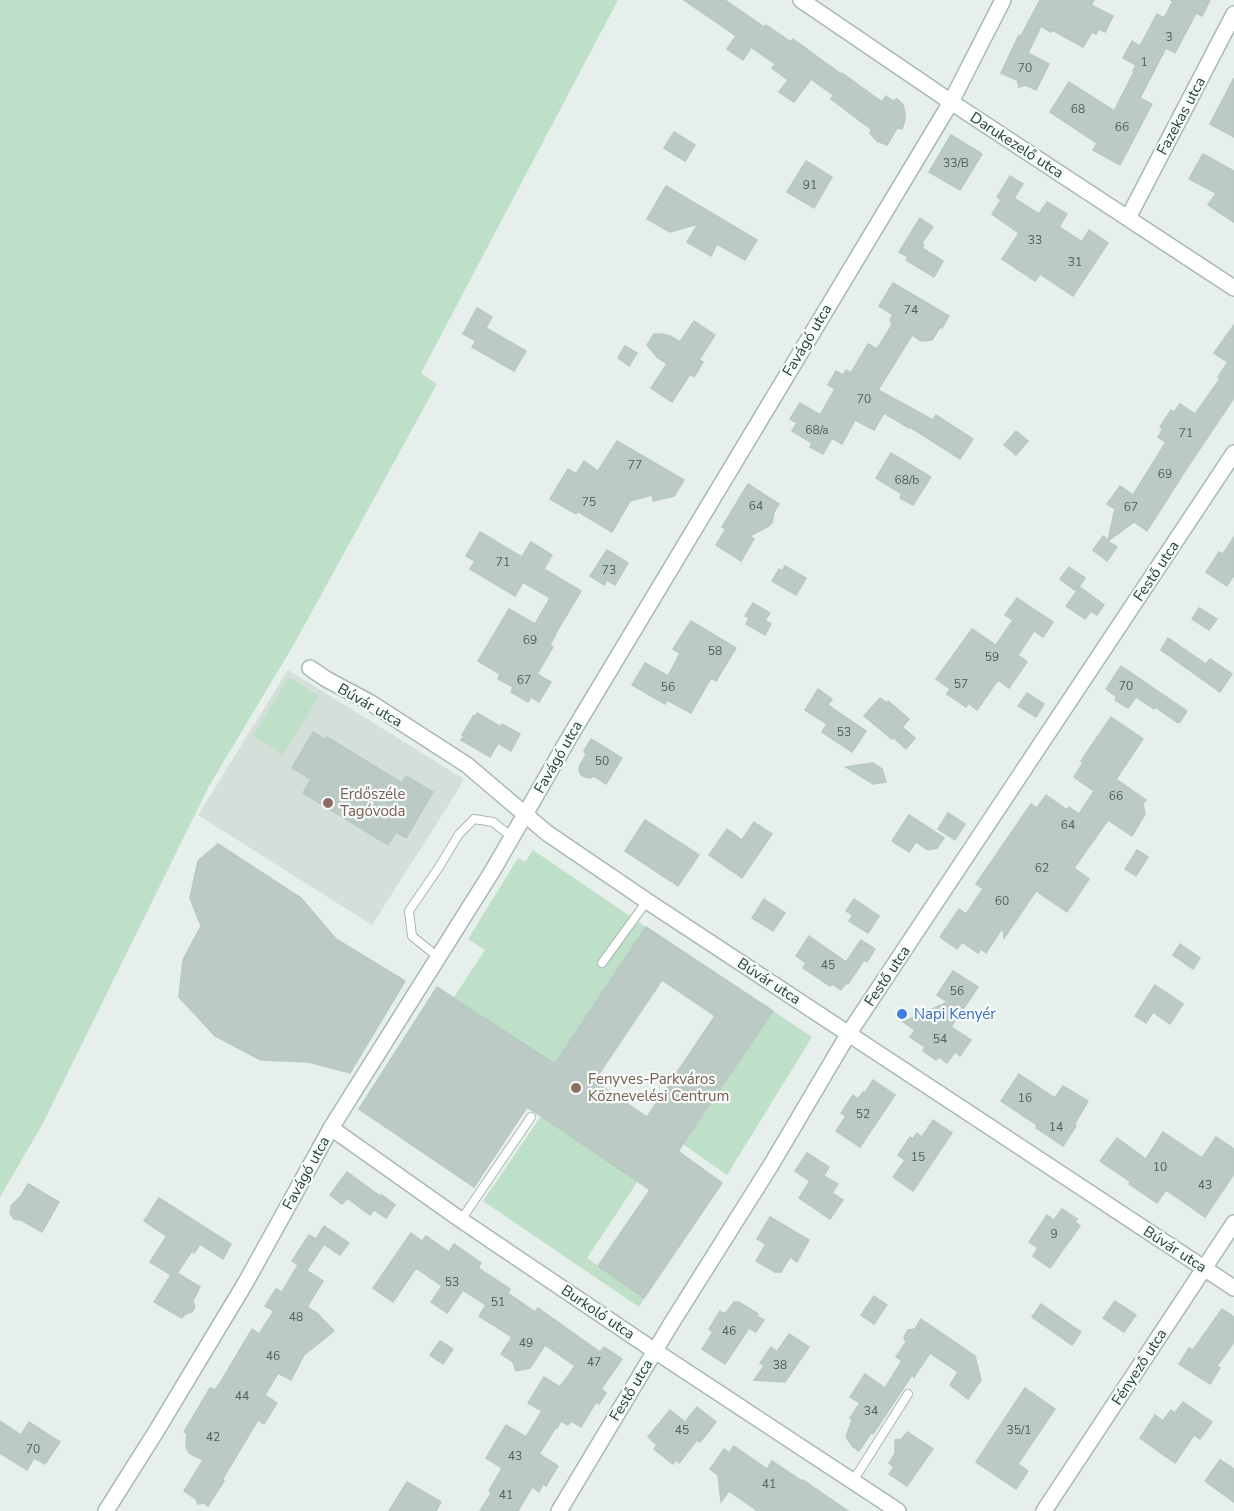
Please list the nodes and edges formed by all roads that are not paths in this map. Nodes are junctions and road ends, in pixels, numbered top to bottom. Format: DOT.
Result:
graph roads {
  1 [pos="801,0"];
  2 [pos="1003,0"];
  3 [pos="1234,14"];
  4 [pos="951,102"];
  5 [pos="1128,218"];
  6 [pos="1234,288"];
  7 [pos="1234,453"];
  8 [pos="310,668"];
  9 [pos="525,814"];
  10 [pos="512,837"];
  11 [pos="647,901"];
  12 [pos="439,958"];
  13 [pos="602,963"];
  14 [pos="849,1034"];
  15 [pos="531,1117"];
  16 [pos="331,1128"];
  17 [pos="461,1220"];
  18 [pos="1234,1223"];
  19 [pos="1204,1268"];
  20 [pos="1234,1288"];
  21 [pos="655,1351"];
  22 [pos="908,1394"];
  23 [pos="853,1481"];
  24 [pos="106,1511"];
  25 [pos="559,1511"];
  26 [pos="898,1511"];
  27 [pos="1044,1511"];
  1 -- 4 [label="street, Darukezelő utca"];
  2 -- 4 [label="street, Favágó utca"];
  3 -- 5 [label="street, Fazekas utca"];
  4 -- 5 [label="street, Darukezelő utca"];
  4 -- 9 [label="street, Favágó utca"];
  5 -- 6 [label="street, Darukezelő utca"];
  7 -- 14 [label="street, Festő utca"];
  8 -- 9 [label="street, Búvár utca"];
  9 -- 10 [label="street, Favágó utca"];
  9 -- 11 [label="street, Búvár utca"];
  10 -- 12 [label="street, Favágó utca"];
  10 -- 12 [label="lane"];
  11 -- 13 [label="lane"];
  11 -- 14 [label="street, Búvár utca"];
  12 -- 16 [label="street, Favágó utca"];
  14 -- 19 [label="street, Búvár utca"];
  14 -- 21 [label="street, Festő utca"];
  15 -- 17 [label="lane"];
  16 -- 17 [label="street, Burkoló utca"];
  16 -- 24 [label="street, Favágó utca"];
  17 -- 21 [label="street, Burkoló utca"];
  18 -- 19 [label="street, Fényező utca"];
  19 -- 20 [label="street, Búvár utca"];
  19 -- 27 [label="street, Fényező utca"];
  21 -- 23 [label="street, Burkoló utca"];
  21 -- 25 [label="street, Festő utca"];
  22 -- 23 [label="lane"];
  23 -- 26 [label="street, Burkoló utca"];
}
